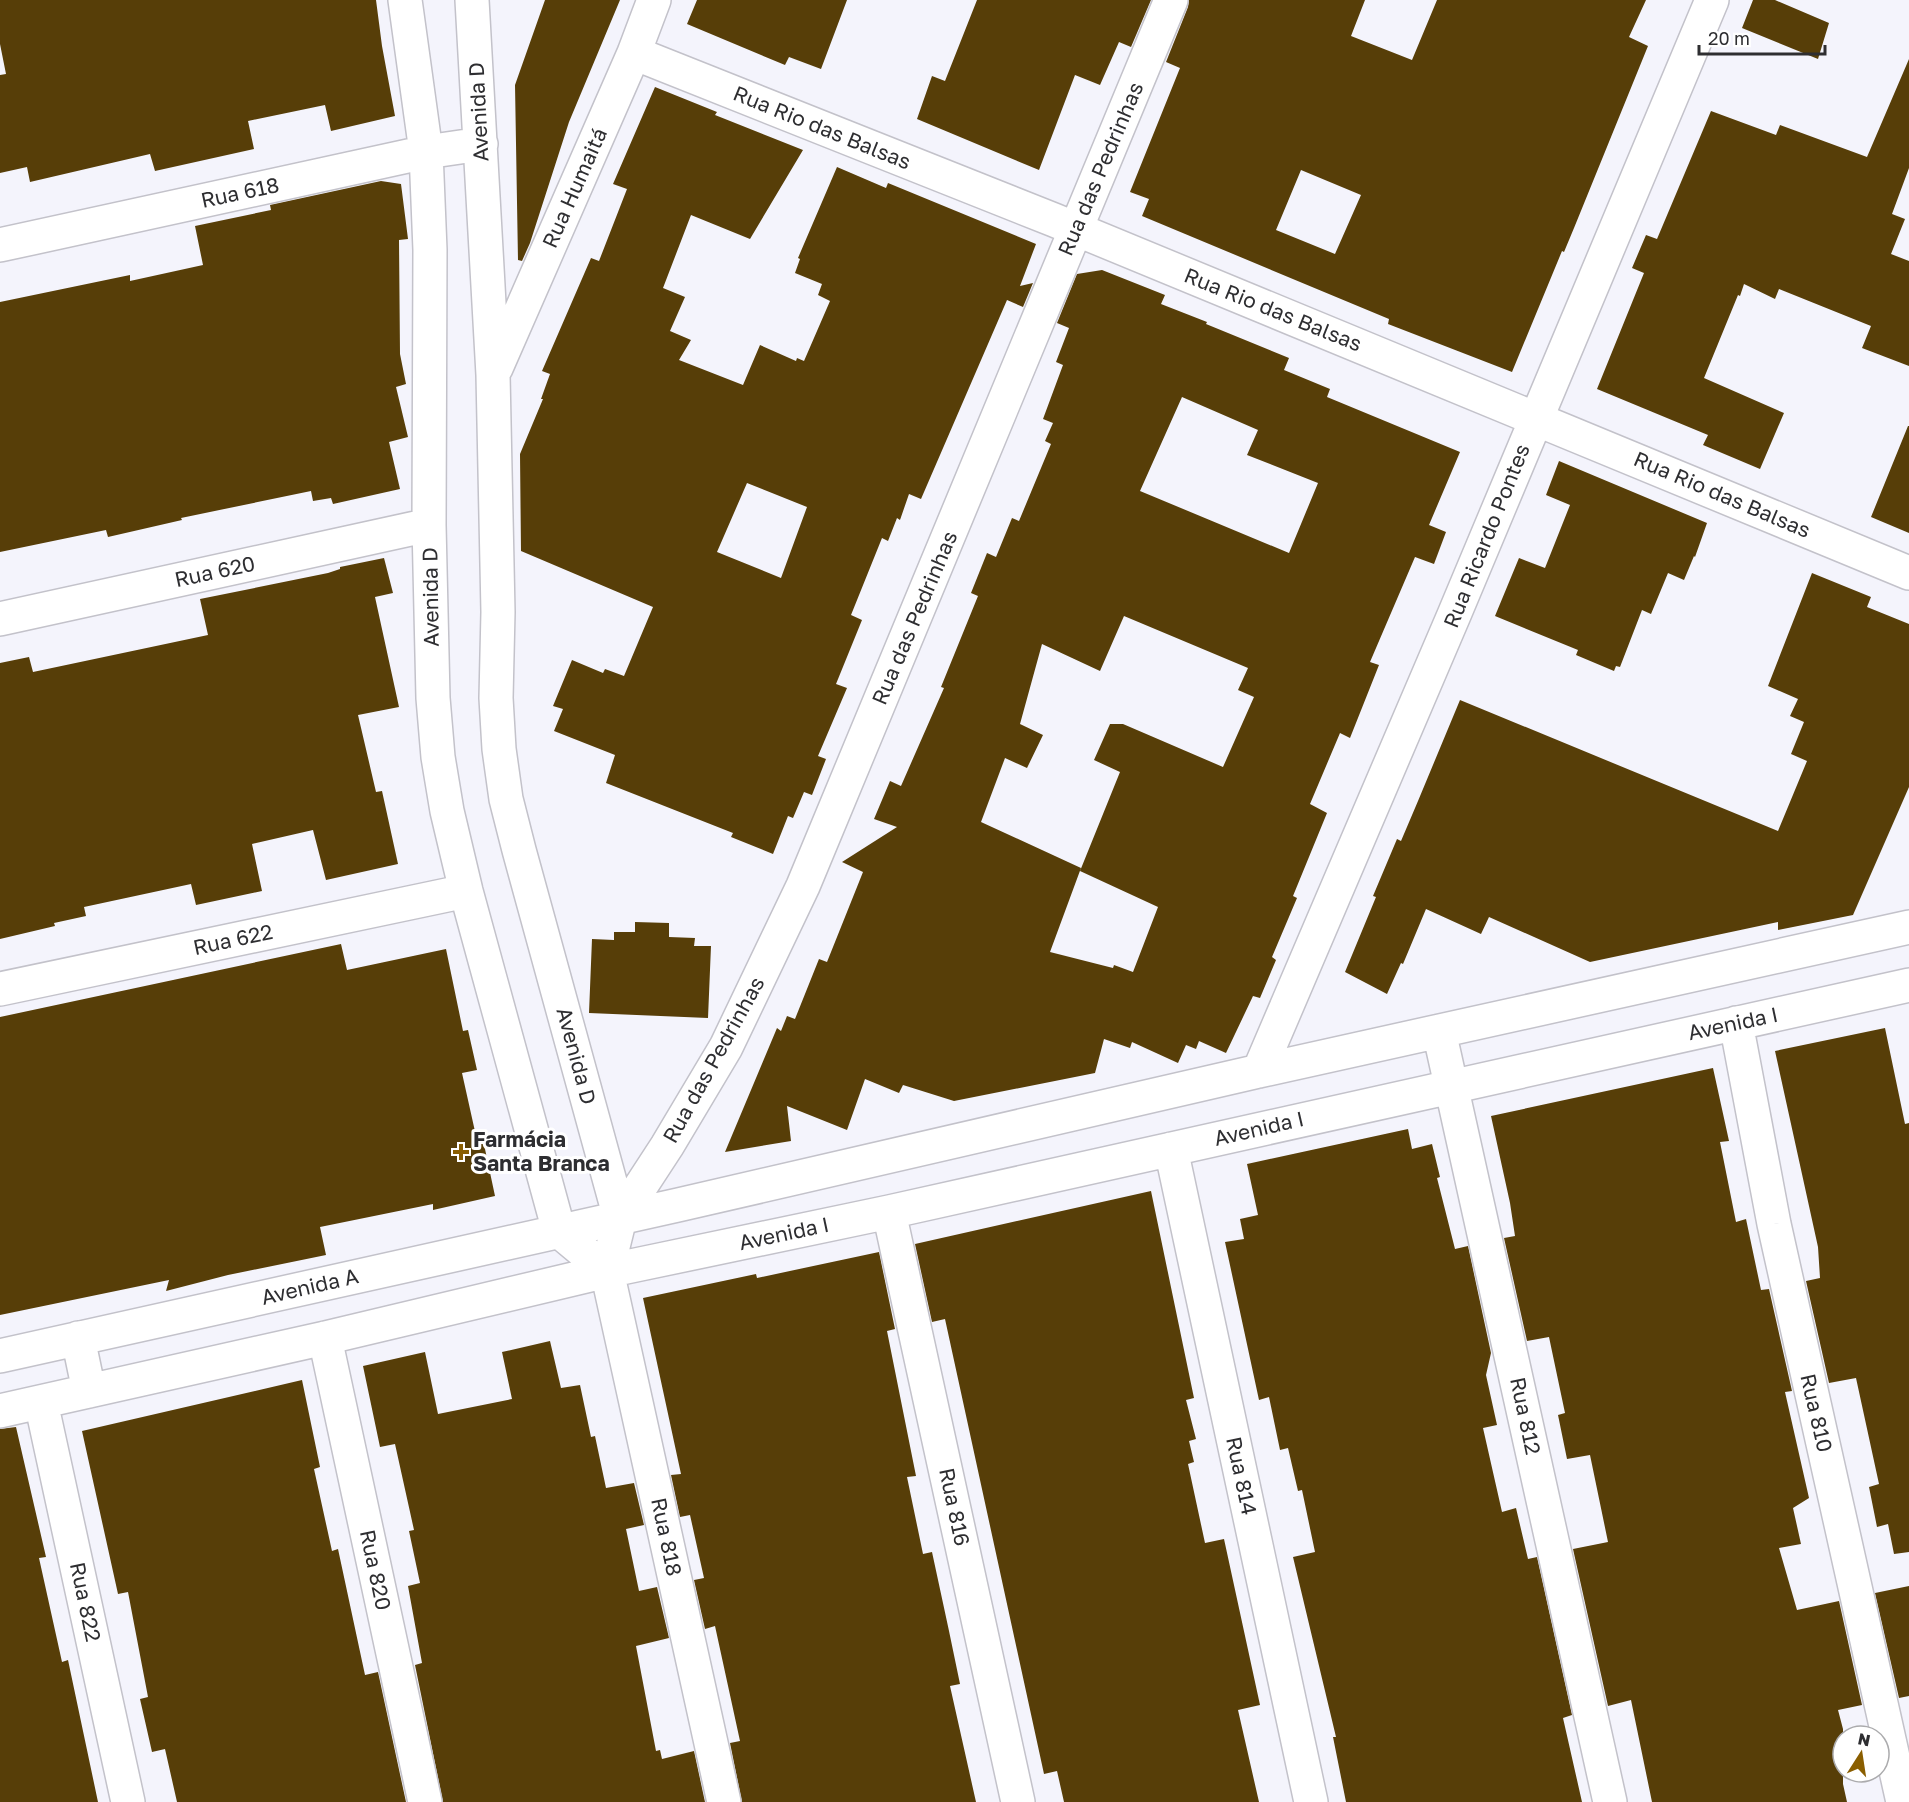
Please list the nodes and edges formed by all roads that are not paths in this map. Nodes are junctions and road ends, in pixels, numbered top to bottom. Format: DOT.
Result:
graph roads {
  1 [pos="405,0"];
  2 [pos="472,0"];
  3 [pos="654,0"];
  4 [pos="1171,0"];
  5 [pos="1712,0"];
  6 [pos="634,53"];
  7 [pos="481,144"];
  8 [pos="426,152"];
  9 [pos="1076,229"];
  10 [pos="0,245"];
  11 [pos="493,375"];
  12 [pos="1536,417"];
  13 [pos="429,525"];
  14 [pos="1909,573"];
  15 [pos="0,619"];
  16 [pos="466,891"];
  17 [pos="1906,921"];
  18 [pos="1909,985"];
  19 [pos="0,989"];
  20 [pos="1736,1023"];
  21 [pos="1439,1031"];
  22 [pos="1259,1071"];
  23 [pos="1452,1085"];
  24 [pos="1171,1149"];
  25 [pos="889,1212"];
  26 [pos="620,1218"];
  27 [pos="559,1231"];
  28 [pos="608,1271"];
  29 [pos="78,1338"];
  30 [pos="325,1338"];
  31 [pos="0,1356"];
  32 [pos="89,1391"];
  33 [pos="42,1402"];
  34 [pos="0,1411"];
  35 [pos="128,1802"];
  36 [pos="425,1802"];
  37 [pos="724,1802"];
  38 [pos="1018,1802"];
  39 [pos="1311,1802"];
  40 [pos="1610,1802"];
  41 [pos="1903,1802"];
  1 -- 8 [label="street, Avenida D"];
  2 -- 7 [label="street, Avenida D"];
  3 -- 6 [label="street, Rua Humaitá"];
  4 -- 9 [label="street, Rua das Pedrinhas"];
  5 -- 12 [label="street, Rua Ricardo Pontes"];
  6 -- 9 [label="street, Rua Rio das Balsas"];
  6 -- 11 [label="street, Rua Humaitá"];
  7 -- 8 [label="street, Rua 618"];
  7 -- 11 [label="street, Avenida D"];
  8 -- 10 [label="street, Rua 618"];
  8 -- 13 [label="street, Avenida D"];
  9 -- 12 [label="street, Rua Rio das Balsas"];
  9 -- 26 [label="street, Rua das Pedrinhas"];
  11 -- 26 [label="street, Avenida D"];
  12 -- 14 [label="street, Rua Rio das Balsas"];
  12 -- 22 [label="street, Rua Ricardo Pontes"];
  13 -- 15 [label="street, Rua 620"];
  13 -- 16 [label="street, Avenida D"];
  16 -- 19 [label="street, Rua 622"];
  16 -- 27 [label="street, Avenida D"];
  17 -- 21 [label="street"];
  18 -- 20 [label="street, Avenida I"];
  20 -- 23 [label="street, Avenida I"];
  20 -- 41 [label="street, Rua 810"];
  21 -- 22 [label="street"];
  21 -- 23 [label="street, Rua 812"];
  22 -- 26 [label="street"];
  23 -- 24 [label="street, Avenida I"];
  23 -- 40 [label="street, Rua 812"];
  24 -- 25 [label="street, Avenida I"];
  24 -- 39 [label="street, Rua 814"];
  25 -- 28 [label="street, Avenida I"];
  25 -- 38 [label="street, Rua 816"];
  26 -- 27 [label="street, Avenida A"];
  26 -- 28 [label="street, Avenida D"];
  27 -- 28 [label="street"];
  27 -- 29 [label="street, Avenida A"];
  28 -- 30 [label="street"];
  28 -- 37 [label="street, Rua 818"];
  29 -- 31 [label="street, Avenida A"];
  29 -- 32 [label="street"];
  30 -- 32 [label="street"];
  30 -- 36 [label="street, Rua 820"];
  32 -- 33 [label="street"];
  33 -- 34 [label="street"];
  33 -- 35 [label="street, Rua 822"];
}
